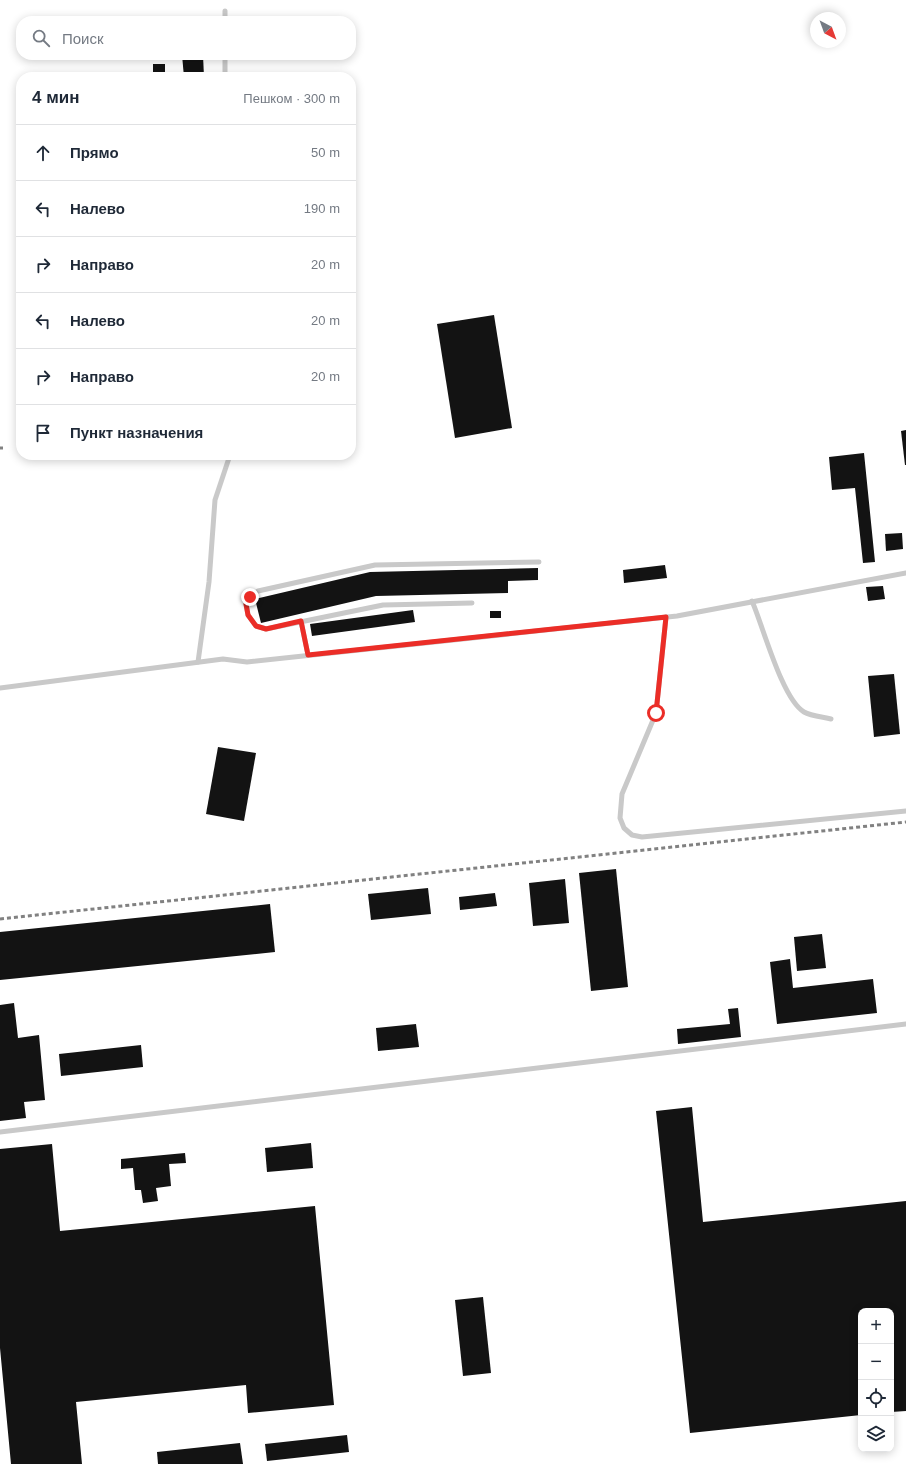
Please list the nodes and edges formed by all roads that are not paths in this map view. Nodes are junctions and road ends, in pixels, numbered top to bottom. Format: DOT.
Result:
graph roads {
  1 [pos="225,11"];
  2 [pos="225,16"];
  3 [pos="225,60"];
  4 [pos="225,72"];
  5 [pos="228,460"];
  6 [pos="539,562"];
  7 [pos="906,573"];
  8 [pos="752,601"];
  9 [pos="472,604"];
  10 [pos="666,617"];
  11 [pos="301,621"];
  12 [pos="308,655"];
  13 [pos="198,662"];
  14 [pos="0,688"];
  15 [pos="831,718"];
  16 [pos="906,811"];
  17 [pos="906,1024"];
  18 [pos="0,1132"];
  1 -- 2 [label="lane"];
  3 -- 4 [label="lane"];
  5 -- 13 [label="lane"];
  6 -- 11 [label="lane"];
  7 -- 8 [label="lane"];
  8 -- 10 [label="lane"];
  8 -- 15 [label="lane"];
  9 -- 11 [label="lane"];
  10 -- 12 [label="lane"];
  10 -- 16 [label="lane"];
  11 -- 12 [label="lane"];
  12 -- 13 [label="lane"];
  13 -- 14 [label="lane"];
  17 -- 18 [label="lane"];
}
